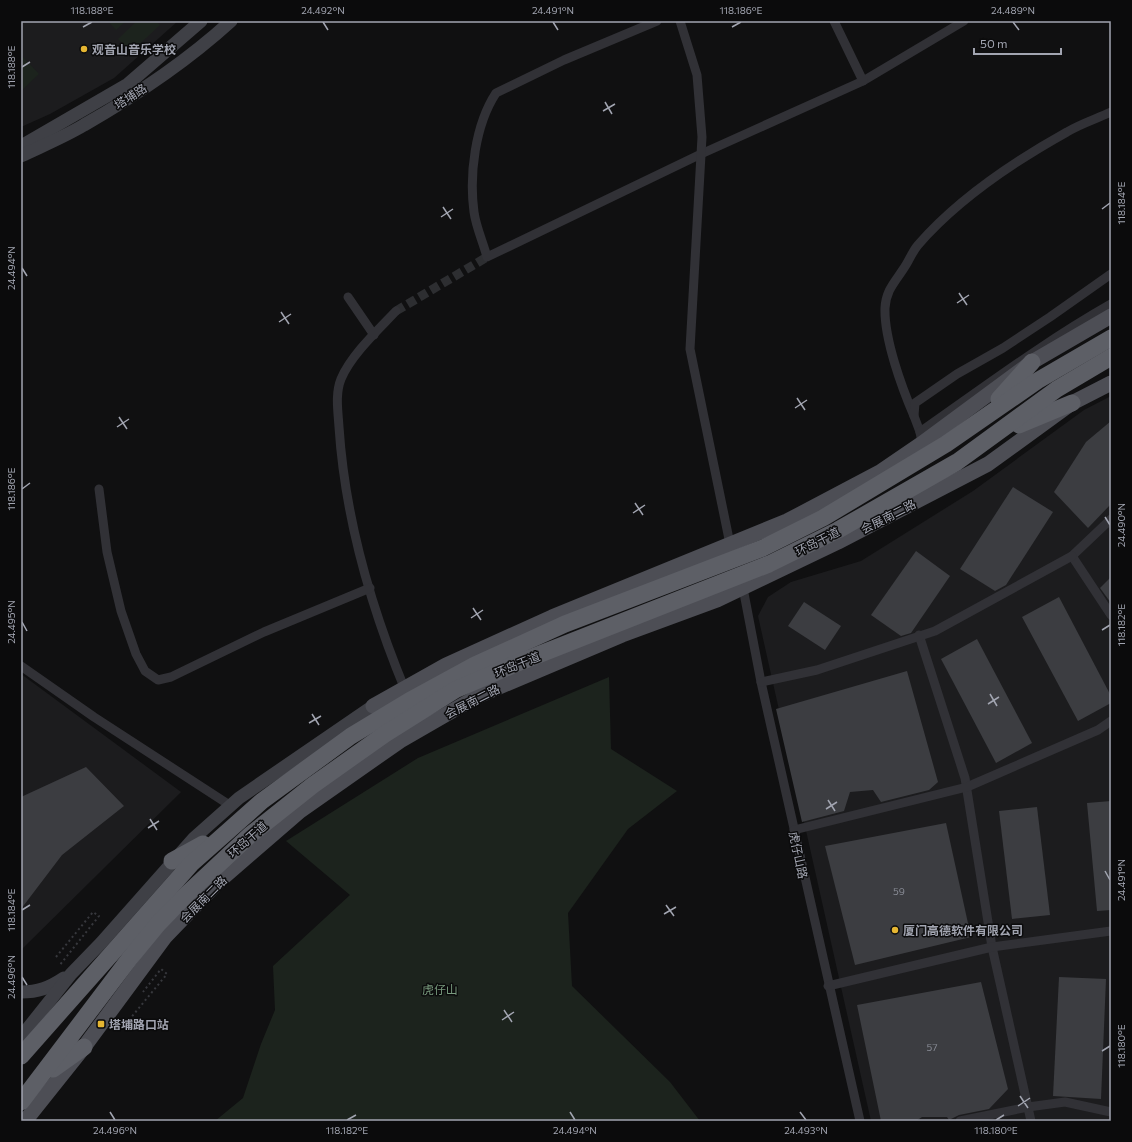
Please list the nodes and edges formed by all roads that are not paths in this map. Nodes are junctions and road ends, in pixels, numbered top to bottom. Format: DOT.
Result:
graph roads {
  1 [pos="201,21"];
  2 [pos="231,21"];
  3 [pos="657,21"];
  4 [pos="680,21"];
  5 [pos="834,21"];
  6 [pos="964,21"];
  7 [pos="863,81"];
  8 [pos="1111,112"];
  9 [pos="21,146"];
  10 [pos="702,154"];
  11 [pos="21,156"];
  12 [pos="1111,274"];
  13 [pos="348,297"];
  14 [pos="1111,304"];
  15 [pos="396,311"];
  16 [pos="1111,316"];
  17 [pos="374,335"];
  18 [pos="1111,338"];
  19 [pos="1111,357"];
  20 [pos="1032,362"];
  21 [pos="1111,383"];
  22 [pos="1072,403"];
  23 [pos="914,416"];
  24 [pos="979,421"];
  25 [pos="993,436"];
  26 [pos="921,438"];
  27 [pos="99,490"];
  28 [pos="1111,519"];
  29 [pos="730,544"];
  30 [pos="1072,556"];
  31 [pos="370,588"];
  32 [pos="743,588"];
  33 [pos="1111,616"];
  34 [pos="919,636"];
  35 [pos="21,666"];
  36 [pos="761,682"];
  37 [pos="407,695"];
  38 [pos="372,706"];
  39 [pos="1111,721"];
  40 [pos="967,787"];
  41 [pos="231,806"];
  42 [pos="794,830"];
  43 [pos="223,834"];
  44 [pos="172,861"];
  45 [pos="1111,931"];
  46 [pos="992,947"];
  47 [pos="71,974"];
  48 [pos="828,986"];
  49 [pos="21,992"];
  50 [pos="21,1037"];
  51 [pos="84,1047"];
  52 [pos="21,1056"];
  53 [pos="40,1078"];
  54 [pos="21,1102"];
  55 [pos="1028,1106"];
  56 [pos="1111,1112"];
  57 [pos="26,1121"];
  58 [pos="860,1121"];
  59 [pos="960,1121"];
  60 [pos="1031,1121"];
  1 -- 9 [label="main road, 塔埔路"];
  2 -- 11 [label="main road, 塔埔路"];
  3 -- 10 [label="street"];
  4 -- 10 [label="street"];
  5 -- 7 [label="street"];
  6 -- 7 [label="street"];
  7 -- 10 [label="street"];
  8 -- 23 [label="street"];
  10 -- 29 [label="street"];
  12 -- 23 [label="street"];
  13 -- 17 [label="street"];
  14 -- 26 [label="street"];
  15 -- 17 [label="street"];
  16 -- 20 [label="main road"];
  17 -- 31 [label="street"];
  18 -- 24 [label="highway, 环岛干道"];
  19 -- 25 [label="highway, 环岛干道"];
  20 -- 24 [label="highway"];
  20 -- 26 [label="main road"];
  21 -- 22 [label="main road, 会展南二路"];
  22 -- 25 [label="highway"];
  22 -- 32 [label="main road, 会展南二路"];
  23 -- 26 [label="street"];
  24 -- 37 [label="highway, 环岛干道"];
  25 -- 53 [label="highway, 环岛干道"];
  26 -- 29 [label="main road"];
  27 -- 31 [label="street"];
  28 -- 30 [label="street"];
  29 -- 37 [label="main road"];
  30 -- 33 [label="street"];
  30 -- 34 [label="street"];
  31 -- 37 [label="street"];
  32 -- 36 [label="street, 虎仔山路"];
  32 -- 51 [label="main road, 会展南二路"];
  34 -- 36 [label="street"];
  34 -- 40 [label="street"];
  35 -- 41 [label="street"];
  36 -- 42 [label="street, 虎仔山路"];
  37 -- 38 [label="main road"];
  37 -- 43 [label="highway, 环岛干道"];
  38 -- 41 [label="main road"];
  39 -- 40 [label="street"];
  40 -- 42 [label="street"];
  40 -- 46 [label="street"];
  41 -- 44 [label="main road"];
  42 -- 48 [label="street, 虎仔山路"];
  43 -- 44 [label="highway"];
  43 -- 52 [label="highway, 环岛干道"];
  44 -- 47 [label="main road"];
  45 -- 46 [label="street"];
  46 -- 48 [label="street"];
  46 -- 55 [label="street"];
  47 -- 49 [label="main road"];
  47 -- 50 [label="main road"];
  48 -- 58 [label="street, 虎仔山路"];
  51 -- 53 [label="highway"];
  51 -- 57 [label="main road, 会展南二路"];
  53 -- 54 [label="highway, 环岛干道"];
  55 -- 56 [label="street"];
  55 -- 59 [label="street"];
  55 -- 60 [label="street"];
}
